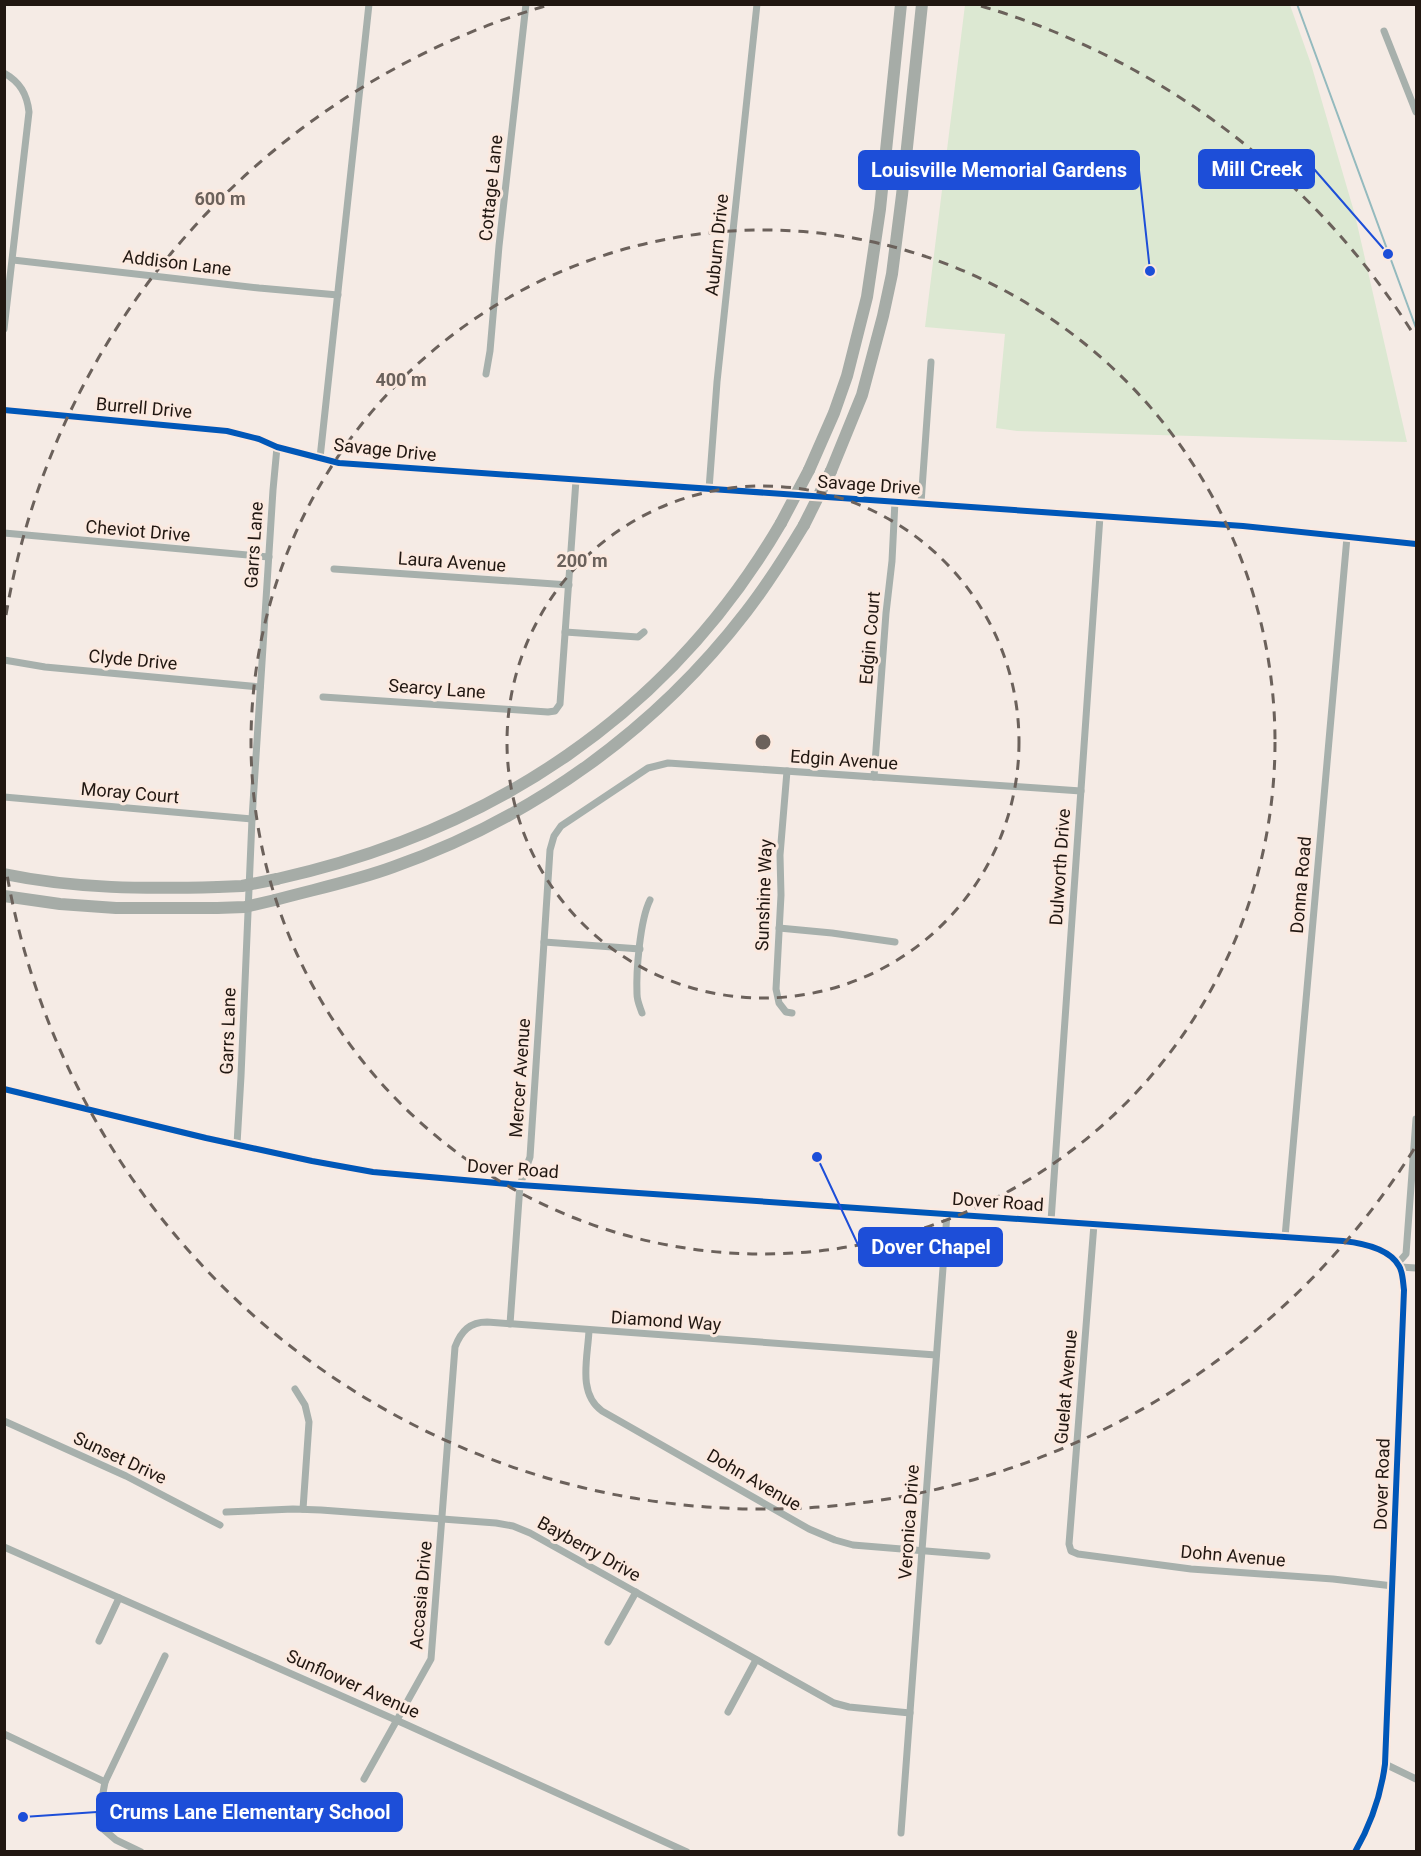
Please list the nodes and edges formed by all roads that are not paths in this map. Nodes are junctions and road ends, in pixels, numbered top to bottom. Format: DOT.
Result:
graph roads {
  1 [pos="369,4"];
  2 [pos="526,4"];
  3 [pos="757,4"];
  4 [pos="902,4"];
  5 [pos="922,4"];
  6 [pos="1384,31"];
  7 [pos="4,73"];
  8 [pos="1416,112"];
  9 [pos="13,260"];
  10 [pos="7,283"];
  11 [pos="338,295"];
  12 [pos="4,329"];
  13 [pos="932,362"];
  14 [pos="486,374"];
  15 [pos="4,410"];
  16 [pos="278,447"];
  17 [pos="320,458"];
  18 [pos="576,480"];
  19 [pos="709,489"];
  20 [pos="895,501"];
  21 [pos="921,503"];
  22 [pos="1100,516"];
  23 [pos="4,534"];
  24 [pos="1347,537"];
  25 [pos="1416,544"];
  26 [pos="269,557"];
  27 [pos="334,570"];
  28 [pos="569,585"];
  29 [pos="565,632"];
  30 [pos="644,632"];
  31 [pos="4,660"];
  32 [pos="260,687"];
  33 [pos="323,697"];
  34 [pos="787,771"];
  35 [pos="874,777"];
  36 [pos="1081,791"];
  37 [pos="4,797"];
  38 [pos="252,819"];
  39 [pos="555,834"];
  40 [pos="4,874"];
  41 [pos="4,896"];
  42 [pos="650,900"];
  43 [pos="779,928"];
  44 [pos="544,942"];
  45 [pos="895,942"];
  46 [pos="640,949"];
  47 [pos="642,1013"];
  48 [pos="792,1013"];
  49 [pos="4,1089"];
  50 [pos="1416,1119"];
  51 [pos="237,1144"];
  52 [pos="520,1185"];
  53 [pos="1414,1186"];
  54 [pos="947,1214"];
  55 [pos="1051,1221"];
  56 [pos="1094,1224"];
  57 [pos="1285,1237"];
  58 [pos="1399,1266"];
  59 [pos="1416,1268"];
  60 [pos="510,1324"];
  61 [pos="589,1330"];
  62 [pos="936,1355"];
  63 [pos="295,1389"];
  64 [pos="451,1397"];
  65 [pos="4,1421"];
  66 [pos="303,1509"];
  67 [pos="226,1512"];
  68 [pos="443,1519"];
  69 [pos="220,1525"];
  70 [pos="4,1547"];
  71 [pos="921,1551"];
  72 [pos="1071,1551"];
  73 [pos="987,1556"];
  74 [pos="1394,1586"];
  75 [pos="636,1592"];
  76 [pos="119,1598"];
  77 [pos="99,1641"];
  78 [pos="608,1642"];
  79 [pos="165,1656"];
  80 [pos="756,1660"];
  81 [pos="728,1712"];
  82 [pos="910,1713"];
  83 [pos="397,1720"];
  84 [pos="4,1734"];
  85 [pos="1386,1764"];
  86 [pos="364,1779"];
  87 [pos="1416,1779"];
  88 [pos="105,1782"];
  89 [pos="901,1833"];
  90 [pos="141,1851"];
  91 [pos="687,1851"];
  92 [pos="1355,1851"];
  1 -- 11 [label="street"];
  2 -- 14 [label="street, Cottage Lane"];
  3 -- 19 [label="street, Auburn Drive"];
  4 -- 40 [label="highway, bridge"];
  5 -- 41 [label="highway, bridge"];
  6 -- 8 [label="street"];
  7 -- 9 [label="street"];
  9 -- 10 [label="street"];
  9 -- 11 [label="street, Addison Lane"];
  10 -- 12 [label="street"];
  11 -- 17 [label="street"];
  13 -- 21 [label="street"];
  15 -- 16 [label="street, Burrell Drive"];
  16 -- 17 [label="street"];
  16 -- 26 [label="street, Garrs Lane"];
  17 -- 18 [label="street, Savage Drive"];
  18 -- 19 [label="street, Savage Drive"];
  18 -- 28 [label="street"];
  19 -- 20 [label="street, Savage Drive"];
  20 -- 21 [label="street, Savage Drive"];
  20 -- 35 [label="street, Edgin Court"];
  21 -- 22 [label="street, Savage Drive"];
  22 -- 24 [label="street, Savage Drive"];
  22 -- 36 [label="street, Dulworth Drive"];
  23 -- 26 [label="street, Cheviot Drive"];
  24 -- 25 [label="street, Savage Drive"];
  24 -- 57 [label="street, Donna Road"];
  26 -- 32 [label="street, Garrs Lane"];
  27 -- 28 [label="street, Laura Avenue"];
  28 -- 29 [label="street"];
  29 -- 30 [label="street"];
  29 -- 33 [label="street, Searcy Lane"];
  31 -- 32 [label="street, Clyde Drive"];
  32 -- 38 [label="street, Garrs Lane"];
  34 -- 35 [label="street, Edgin Avenue"];
  34 -- 39 [label="street, Edgin Avenue"];
  34 -- 43 [label="street, Sunshine Way"];
  35 -- 36 [label="street, Edgin Avenue"];
  36 -- 55 [label="street, Dulworth Drive"];
  37 -- 38 [label="street, Moray Court"];
  38 -- 51 [label="street, Garrs Lane"];
  39 -- 44 [label="street, Mercer Avenue"];
  42 -- 46 [label="street"];
  43 -- 45 [label="street"];
  43 -- 48 [label="street, Sunshine Way"];
  44 -- 46 [label="street"];
  44 -- 52 [label="street, Mercer Avenue"];
  46 -- 47 [label="street"];
  49 -- 51 [label="street, Dover Road"];
  50 -- 53 [label="street"];
  51 -- 52 [label="street, Dover Road"];
  52 -- 54 [label="street, Dover Road"];
  52 -- 60 [label="street, Mercer Avenue"];
  53 -- 58 [label="street"];
  54 -- 55 [label="street, Dover Road"];
  54 -- 62 [label="street, Veronica Drive"];
  55 -- 56 [label="street, Dover Road"];
  56 -- 57 [label="street, Dover Road"];
  56 -- 72 [label="street, Guelat Avenue"];
  57 -- 58 [label="street, Dover Road"];
  58 -- 59 [label="street"];
  58 -- 74 [label="street, Dover Road"];
  60 -- 61 [label="street, Diamond Way"];
  60 -- 64 [label="street, Diamond Way"];
  61 -- 62 [label="street, Diamond Way"];
  61 -- 71 [label="street, Dohn Avenue"];
  62 -- 71 [label="street, Veronica Drive"];
  63 -- 66 [label="street"];
  64 -- 68 [label="street, Accasia Drive"];
  65 -- 69 [label="street, Sunset Drive"];
  66 -- 67 [label="street, Bayberry Drive"];
  66 -- 68 [label="street, Bayberry Drive"];
  68 -- 75 [label="street, Bayberry Drive"];
  68 -- 83 [label="street, Accasia Drive"];
  70 -- 76 [label="street, Sunflower Avenue"];
  71 -- 73 [label="street, Dohn Avenue"];
  71 -- 82 [label="street, Veronica Drive"];
  72 -- 74 [label="street, Dohn Avenue"];
  74 -- 85 [label="street, Dover Road"];
  75 -- 78 [label="street"];
  75 -- 80 [label="street, Bayberry Drive"];
  76 -- 77 [label="street"];
  76 -- 83 [label="street, Sunflower Avenue"];
  79 -- 88 [label="street"];
  80 -- 81 [label="street"];
  80 -- 82 [label="street, Bayberry Drive"];
  82 -- 89 [label="street, Veronica Drive"];
  83 -- 86 [label="street, Accasia Drive"];
  83 -- 91 [label="street, Sunflower Avenue"];
  84 -- 88 [label="street"];
  85 -- 87 [label="street"];
  85 -- 92 [label="street, Dover Road"];
  88 -- 90 [label="street"];
}
